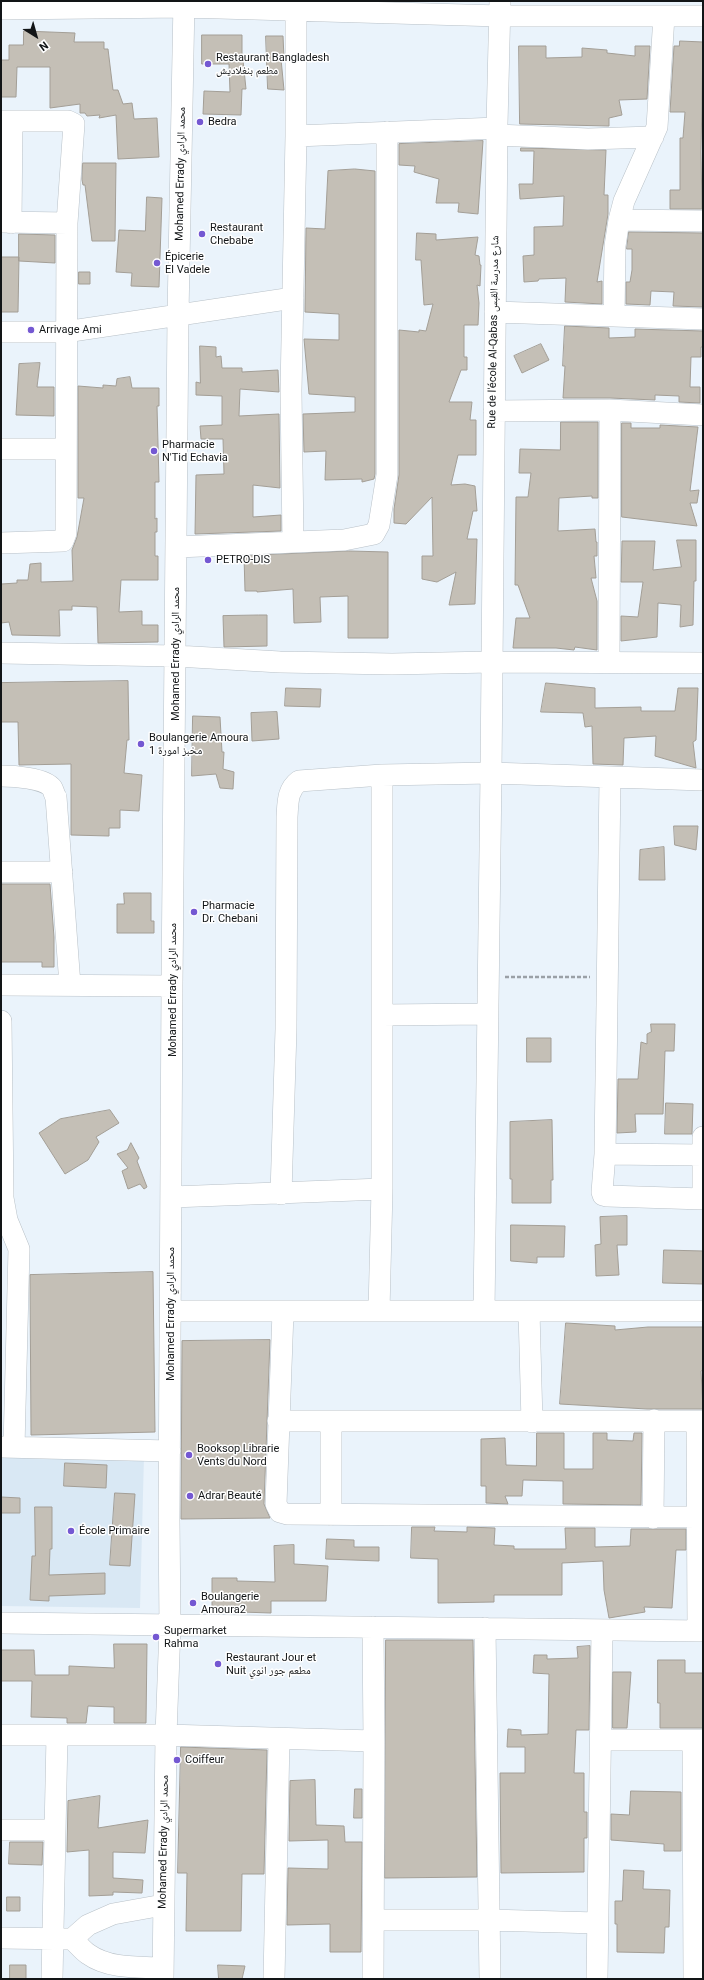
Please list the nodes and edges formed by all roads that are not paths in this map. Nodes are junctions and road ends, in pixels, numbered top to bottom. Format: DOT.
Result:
graph roads {
  1 [pos="184,4"];
  2 [pos="1,8"];
  3 [pos="500,8"];
  4 [pos="296,10"];
  5 [pos="664,16"];
  6 [pos="703,16"];
  7 [pos="7,121"];
  8 [pos="387,132"];
  9 [pos="497,132"];
  10 [pos="296,136"];
  11 [pos="653,137"];
  12 [pos="619,220"];
  13 [pos="703,221"];
  14 [pos="6,223"];
  15 [pos="67,223"];
  16 [pos="293,298"];
  17 [pos="495,312"];
  18 [pos="178,315"];
  19 [pos="614,316"];
  20 [pos="703,319"];
  21 [pos="1,332"];
  22 [pos="65,332"];
  23 [pos="610,410"];
  24 [pos="494,411"];
  25 [pos="703,415"];
  26 [pos="1,449"];
  27 [pos="65,449"];
  28 [pos="294,542"];
  29 [pos="1,543"];
  30 [pos="177,547"];
  31 [pos="1,653"];
  32 [pos="176,656"];
  33 [pos="491,662"];
  34 [pos="609,662"];
  35 [pos="703,663"];
  36 [pos="491,773"];
  37 [pos="382,775"];
  38 [pos="1,776"];
  39 [pos="610,778"];
  40 [pos="703,780"];
  41 [pos="1,872"];
  42 [pos="62,872"];
  43 [pos="1,985"];
  44 [pos="70,985"];
  45 [pos="172,986"];
  46 [pos="487,1014"];
  47 [pos="382,1015"];
  48 [pos="1,1021"];
  49 [pos="703,1137"];
  50 [pos="605,1154"];
  51 [pos="703,1155"];
  52 [pos="382,1189"];
  53 [pos="281,1194"];
  54 [pos="172,1197"];
  55 [pos="703,1199"];
  56 [pos="10,1249"];
  57 [pos="172,1311"];
  58 [pos="379,1311"];
  59 [pos="484,1311"];
  60 [pos="529,1311"];
  61 [pos="703,1311"];
  62 [pos="284,1312"];
  63 [pos="8,1334"];
  64 [pos="654,1420"];
  65 [pos="278,1421"];
  66 [pos="331,1421"];
  67 [pos="700,1421"];
  68 [pos="532,1422"];
  69 [pos="8,1447"];
  70 [pos="170,1452"];
  71 [pos="331,1515"];
  72 [pos="697,1517"];
  73 [pos="653,1518"];
  74 [pos="1,1623"];
  75 [pos="170,1626"];
  76 [pos="373,1627"];
  77 [pos="485,1628"];
  78 [pos="602,1631"];
  79 [pos="701,1631"];
  80 [pos="1,1735"];
  81 [pos="57,1735"];
  82 [pos="166,1735"];
  83 [pos="279,1739"];
  84 [pos="601,1740"];
  85 [pos="698,1740"];
  86 [pos="374,1741"];
  87 [pos="1,1830"];
  88 [pos="55,1830"];
  89 [pos="163,1905"];
  90 [pos="374,1920"];
  91 [pos="489,1920"];
  92 [pos="597,1923"];
  93 [pos="1,1938"];
  94 [pos="63,1938"];
  95 [pos="163,1974"];
  96 [pos="52,1979"];
  97 [pos="274,1979"];
  98 [pos="373,1979"];
  99 [pos="490,1979"];
  100 [pos="597,1979"];
  101 [pos="694,1979"];
  1 -- 2 [label="street"];
  1 -- 4 [label="street"];
  1 -- 18 [label="street, Mohamed Errady محمد الرادي"];
  3 -- 4 [label="street"];
  3 -- 5 [label="street"];
  3 -- 9 [label="street, Rue de l'école Al-Qabas شارع مدرسة القبس"];
  4 -- 10 [label="street"];
  5 -- 6 [label="street"];
  5 -- 11 [label="street"];
  7 -- 14 [label="street"];
  7 -- 15 [label="street"];
  8 -- 9 [label="street"];
  8 -- 10 [label="street"];
  8 -- 28 [label="street"];
  9 -- 11 [label="street"];
  9 -- 17 [label="street, Rue de l'école Al-Qabas شارع مدرسة القبس"];
  10 -- 16 [label="street"];
  11 -- 12 [label="street"];
  12 -- 13 [label="street"];
  12 -- 19 [label="street"];
  14 -- 15 [label="street"];
  15 -- 22 [label="street"];
  16 -- 18 [label="street"];
  16 -- 28 [label="street"];
  17 -- 19 [label="street"];
  17 -- 24 [label="street, Rue de l'école Al-Qabas شارع مدرسة القبس"];
  18 -- 22 [label="street"];
  18 -- 30 [label="street, Mohamed Errady محمد الرادي"];
  19 -- 20 [label="street"];
  21 -- 22 [label="street"];
  22 -- 27 [label="street"];
  23 -- 24 [label="street"];
  23 -- 25 [label="street"];
  23 -- 34 [label="street"];
  24 -- 33 [label="street, Rue de l'école Al-Qabas شارع مدرسة القبس"];
  26 -- 27 [label="street"];
  27 -- 29 [label="street"];
  28 -- 30 [label="street"];
  30 -- 32 [label="street, Mohamed Errady محمد الرادي"];
  31 -- 32 [label="street"];
  32 -- 33 [label="street"];
  32 -- 45 [label="street, Mohamed Errady محمد الرادي"];
  33 -- 34 [label="street"];
  33 -- 36 [label="street, Rue de l'école Al-Qabas شارع مدرسة القبس"];
  34 -- 35 [label="street"];
  36 -- 37 [label="street"];
  36 -- 39 [label="street"];
  36 -- 46 [label="street, Rue de l'école Al-Qabas شارع مدرسة القبس"];
  37 -- 47 [label="street"];
  37 -- 53 [label="street"];
  38 -- 42 [label="street"];
  39 -- 40 [label="street"];
  39 -- 50 [label="street"];
  41 -- 42 [label="street"];
  42 -- 44 [label="street"];
  43 -- 44 [label="street"];
  44 -- 45 [label="street"];
  45 -- 54 [label="street, Mohamed Errady محمد الرادي"];
  46 -- 47 [label="street"];
  46 -- 59 [label="street, Rue de l'école Al-Qabas شارع مدرسة القبس"];
  47 -- 52 [label="street"];
  48 -- 56 [label="street"];
  49 -- 51 [label="street"];
  50 -- 51 [label="street"];
  50 -- 55 [label="street"];
  51 -- 55 [label="street"];
  52 -- 53 [label="street"];
  52 -- 58 [label="street"];
  53 -- 54 [label="street"];
  54 -- 57 [label="street, Mohamed Errady محمد الرادي"];
  56 -- 63 [label="street"];
  57 -- 62 [label="street"];
  57 -- 70 [label="street, Mohamed Errady محمد الرادي"];
  58 -- 59 [label="street"];
  58 -- 62 [label="street"];
  59 -- 60 [label="street"];
  60 -- 61 [label="street"];
  60 -- 68 [label="street"];
  62 -- 65 [label="street"];
  63 -- 69 [label="street"];
  64 -- 67 [label="street"];
  64 -- 68 [label="street"];
  64 -- 73 [label="street"];
  65 -- 66 [label="street"];
  65 -- 71 [label="street"];
  66 -- 68 [label="street"];
  66 -- 71 [label="street"];
  67 -- 72 [label="street"];
  69 -- 70 [label="street"];
  70 -- 75 [label="street, Mohamed Errady محمد الرادي"];
  71 -- 73 [label="street"];
  72 -- 73 [label="street"];
  72 -- 79 [label="street"];
  74 -- 75 [label="street"];
  75 -- 76 [label="street"];
  75 -- 82 [label="street, Mohamed Errady محمد الرادي"];
  76 -- 77 [label="street"];
  76 -- 86 [label="street"];
  77 -- 78 [label="street"];
  77 -- 91 [label="street"];
  78 -- 79 [label="street"];
  78 -- 84 [label="street"];
  80 -- 81 [label="street"];
  81 -- 82 [label="street"];
  81 -- 88 [label="street"];
  82 -- 83 [label="street"];
  82 -- 89 [label="street, Mohamed Errady محمد الرادي"];
  83 -- 86 [label="street"];
  83 -- 97 [label="street"];
  84 -- 85 [label="street"];
  84 -- 92 [label="street"];
  85 -- 101 [label="street"];
  86 -- 90 [label="street"];
  87 -- 88 [label="street"];
  88 -- 94 [label="street"];
  89 -- 94 [label="street"];
  89 -- 95 [label="street, Mohamed Errady محمد الرادي"];
  90 -- 91 [label="street"];
  90 -- 98 [label="street"];
  91 -- 92 [label="street"];
  91 -- 99 [label="street"];
  92 -- 100 [label="street"];
  93 -- 94 [label="street"];
  94 -- 95 [label="street"];
  94 -- 96 [label="street"];
}
